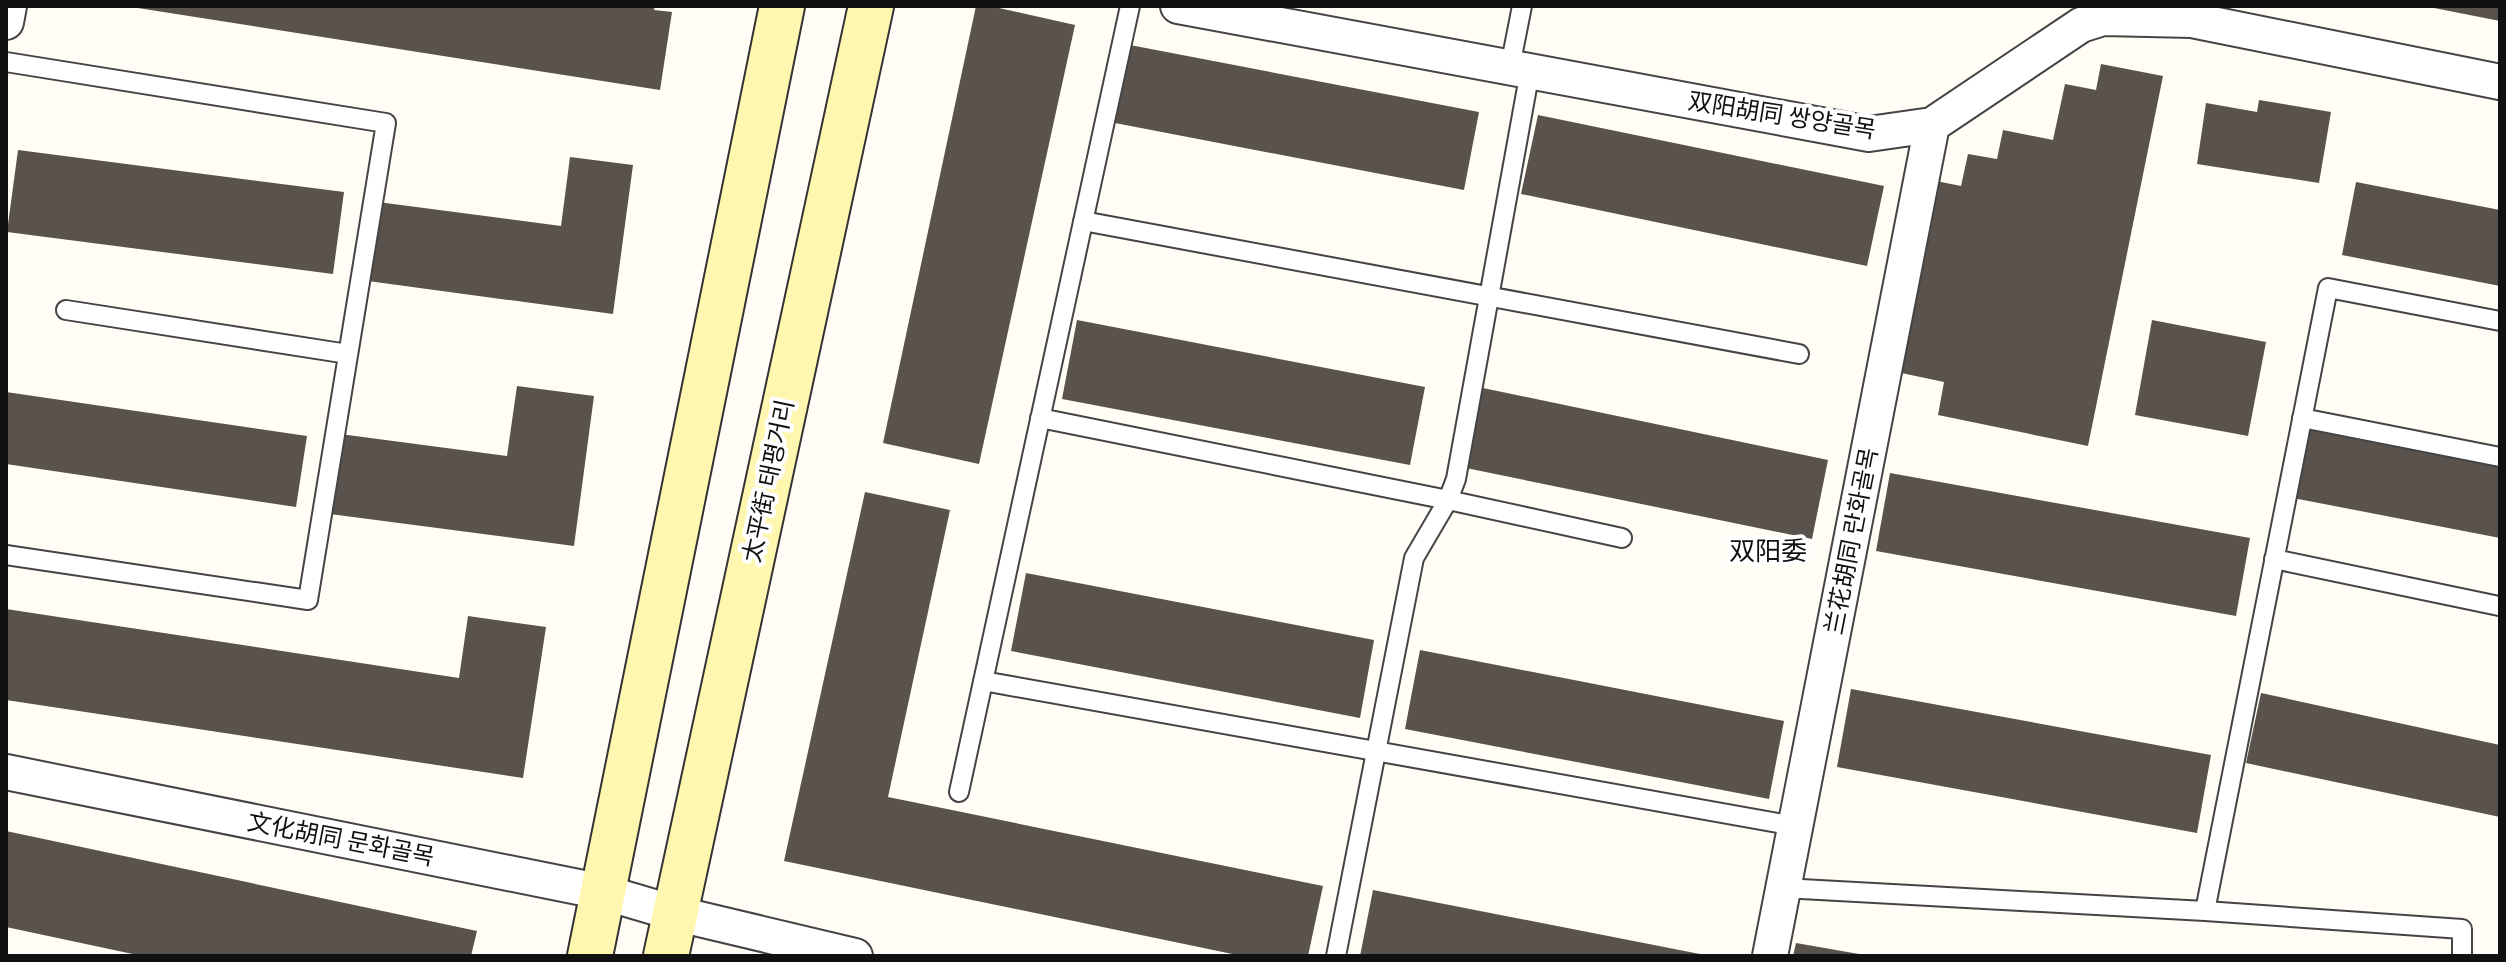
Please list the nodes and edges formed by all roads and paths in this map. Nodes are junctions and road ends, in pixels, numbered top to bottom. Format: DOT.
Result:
graph roads {
  1 [pos="9,6"];
  2 [pos="782,6"];
  3 [pos="871,6"];
  4 [pos="1130,6"];
  5 [pos="1178,6"];
  6 [pos="1522,6"];
  7 [pos="2083,16"];
  8 [pos="6,22"];
  9 [pos="6,62"];
  10 [pos="1520,69"];
  11 [pos="2500,82"];
  12 [pos="1932,125"];
  13 [pos="1083,221"];
  14 [pos="1489,296"];
  15 [pos="66,310"];
  16 [pos="2500,321"];
  17 [pos="348,354"];
  18 [pos="1799,354"];
  19 [pos="1040,418"];
  20 [pos="2302,418"];
  21 [pos="2500,457"];
  22 [pos="1448,500"];
  23 [pos="1622,538"];
  24 [pos="6,555"];
  25 [pos="2274,559"];
  26 [pos="2499,606"];
  27 [pos="983,681"];
  28 [pos="1376,752"];
  29 [pos="6,772"];
  30 [pos="959,792"];
  31 [pos="1795,826"];
  32 [pos="1783,888"];
  33 [pos="603,892"];
  34 [pos="2205,911"];
  35 [pos="674,913"];
  36 [pos="590,956"];
  37 [pos="666,956"];
  38 [pos="855,956"];
  39 [pos="1336,956"];
  40 [pos="1770,956"];
  41 [pos="2462,956"];
  1 -- 8 [label="street"];
  2 -- 33 [label="main road"];
  3 -- 35 [label="main road, 太平街 태평거리"];
  4 -- 13 [label="lane"];
  5 -- 10 [label="street, 双阳胡同 쌍양골목"];
  6 -- 10 [label="lane"];
  7 -- 11 [label="street, 双阳胡同 쌍양골목"];
  7 -- 12 [label="street, 双阳胡同 쌍양골목"];
  9 -- 17 [label="lane"];
  10 -- 12 [label="street, 双阳胡同 쌍양골목"];
  10 -- 14 [label="lane"];
  12 -- 31 [label="street, 兰花胡同 란화골목"];
  13 -- 14 [label="lane"];
  13 -- 19 [label="lane"];
  14 -- 18 [label="lane"];
  14 -- 22 [label="lane"];
  15 -- 17 [label="lane"];
  16 -- 20 [label="lane"];
  17 -- 24 [label="lane"];
  19 -- 22 [label="lane"];
  19 -- 27 [label="lane"];
  20 -- 21 [label="lane"];
  20 -- 25 [label="lane"];
  22 -- 23 [label="lane"];
  22 -- 28 [label="lane"];
  25 -- 26 [label="lane"];
  25 -- 34 [label="lane"];
  27 -- 28 [label="lane"];
  27 -- 30 [label="lane"];
  28 -- 31 [label="lane"];
  28 -- 39 [label="lane"];
  29 -- 33 [label="street, 文化胡同 문화골목"];
  31 -- 32 [label="street, 兰花胡同 란화골목"];
  32 -- 34 [label="lane"];
  32 -- 40 [label="street, 兰花胡同 란화골목"];
  33 -- 35 [label="street, 文化胡同 문화골목"];
  33 -- 36 [label="main road"];
  34 -- 41 [label="lane"];
  35 -- 37 [label="main road, 太平街 태평거리"];
  35 -- 38 [label="street, 文化胡同 문화골목"];
}
